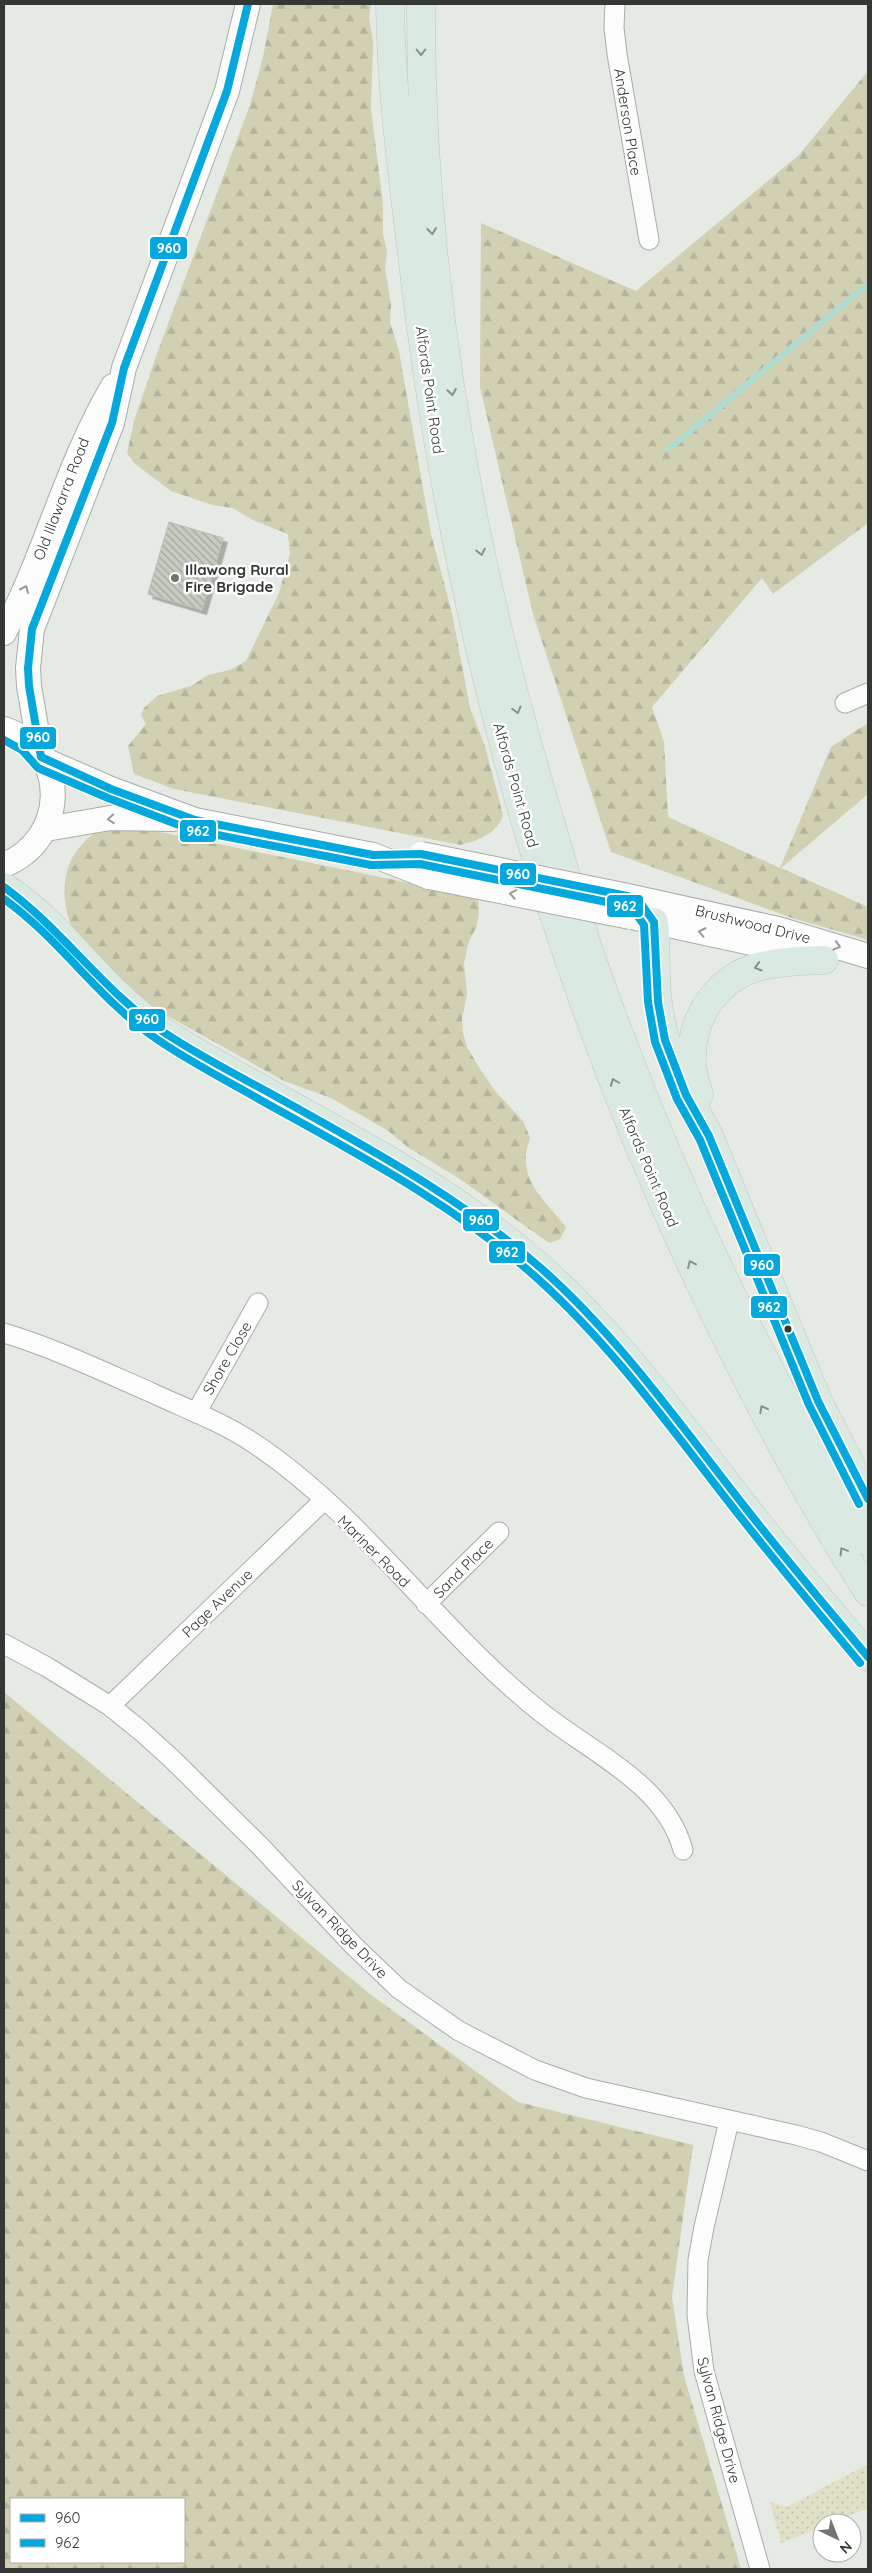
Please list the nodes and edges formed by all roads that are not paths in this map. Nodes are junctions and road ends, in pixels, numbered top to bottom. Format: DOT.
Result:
graph roads {
  1 [pos="248,4"];
  2 [pos="390,4"];
  3 [pos="421,4"];
  4 [pos="616,4"];
  5 [pos="648,240"];
  6 [pos="124,368"];
  7 [pos="4,633"];
  8 [pos="868,694"];
  9 [pos="845,703"];
  10 [pos="4,729"];
  11 [pos="42,758"];
  12 [pos="195,820"];
  13 [pos="46,829"];
  14 [pos="373,855"];
  15 [pos="4,865"];
  16 [pos="4,887"];
  17 [pos="636,908"];
  18 [pos="868,956"];
  19 [pos="824,960"];
  20 [pos="868,972"];
  21 [pos="709,1136"];
  22 [pos="258,1303"];
  23 [pos="4,1333"];
  24 [pos="196,1413"];
  25 [pos="868,1499"];
  26 [pos="324,1500"];
  27 [pos="499,1532"];
  28 [pos="868,1542"];
  29 [pos="868,1592"];
  30 [pos="426,1604"];
  31 [pos="4,1644"];
  32 [pos="868,1657"];
  33 [pos="110,1706"];
  34 [pos="683,1850"];
  35 [pos="729,2121"];
  36 [pos="868,2161"];
  37 [pos="760,2569"];
  1 -- 6 [label="street, Old Illawarra Road"];
  29 -- 2 [label="highway, Alfords Point Road, one-way"];
  3 -- 28 [label="highway, Alfords Point Road, one-way"];
  4 -- 5 [label="street, Anderson Place"];
  7 -- 6 [label="street, Old Illawarra Road, one-way"];
  6 -- 11 [label="street, Old Illawarra Road"];
  8 -- 9 [label="street"];
  10 -- 11 [label="street"];
  11 -- 12 [label="street, Brushwood Drive"];
  11 -- 13 [label="street"];
  12 -- 13 [label="street, Brushwood Drive, one-way"];
  12 -- 14 [label="street, Brushwood Drive"];
  13 -- 15 [label="street"];
  17 -- 14 [label="street, Brushwood Drive, one-way, bridge"];
  14 -- 17 [label="street, Brushwood Drive, bridge"];
  16 -- 32 [label="highway"];
  17 -- 18 [label="street, Brushwood Drive, one-way"];
  19 -- 17 [label="street, Brushwood Drive, one-way"];
  17 -- 21 [label="highway"];
  19 -- 20 [label="street, Brushwood Drive"];
  19 -- 21 [label="highway, one-way"];
  21 -- 25 [label="highway"];
  22 -- 24 [label="street, Shore Close"];
  23 -- 24 [label="street, Mariner Road"];
  24 -- 26 [label="street, Mariner Road"];
  26 -- 30 [label="street, Mariner Road"];
  26 -- 33 [label="street, Page Avenue"];
  27 -- 30 [label="street, Sand Place"];
  30 -- 34 [label="street, Mariner Road"];
  31 -- 33 [label="street, Sylvan Ridge Drive"];
  33 -- 35 [label="street, Sylvan Ridge Drive"];
  35 -- 36 [label="street, Sylvan Ridge Drive"];
  35 -- 37 [label="street, Sylvan Ridge Drive"];
}
